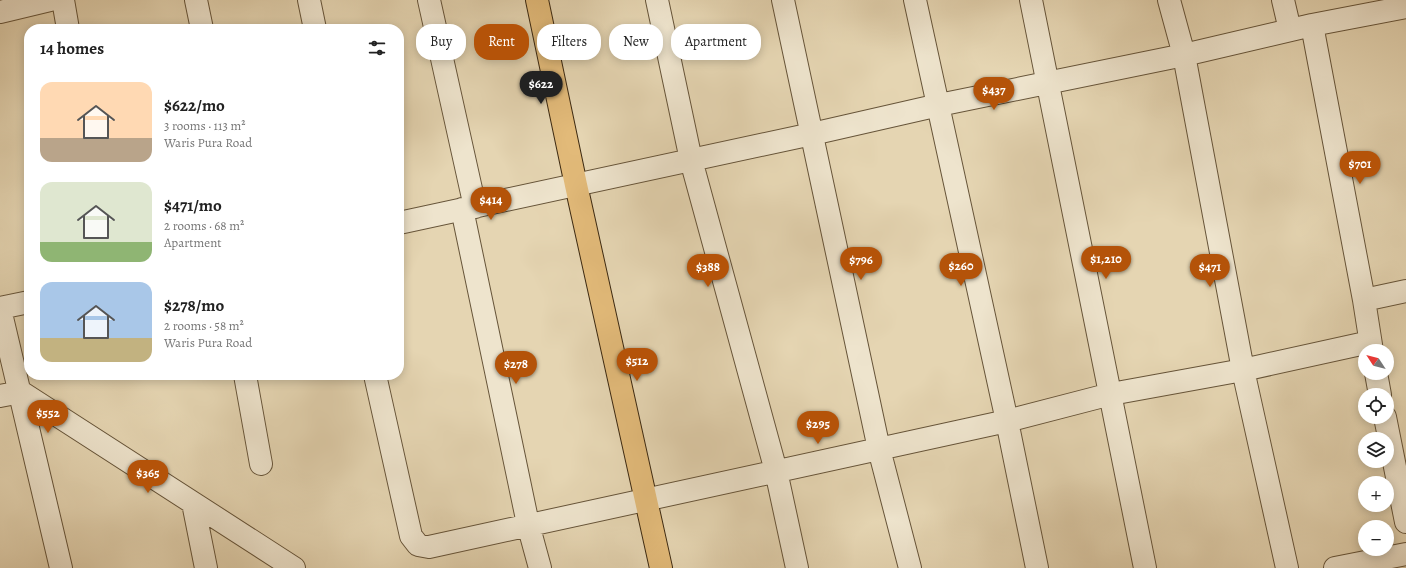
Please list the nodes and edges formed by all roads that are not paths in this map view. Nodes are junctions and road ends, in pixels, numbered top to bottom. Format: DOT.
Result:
graph roads {
  1 [pos="50,0"];
  2 [pos="63,0"];
  3 [pos="196,0"];
  4 [pos="309,0"];
  5 [pos="429,0"];
  6 [pos="537,0"];
  7 [pos="657,0"];
  8 [pos="784,0"];
  9 [pos="915,0"];
  10 [pos="1032,0"];
  11 [pos="1169,0"];
  12 [pos="1283,0"];
  13 [pos="1406,7"];
  14 [pos="0,12"];
  15 [pos="67,24"];
  16 [pos="201,24"];
  17 [pos="314,24"];
  18 [pos="1312,25"];
  19 [pos="1290,30"];
  20 [pos="1184,55"];
  21 [pos="1049,82"];
  22 [pos="939,104"];
  23 [pos="812,134"];
  24 [pos="691,160"];
  25 [pos="578,194"];
  26 [pos="468,208"];
  27 [pos="404,222"];
  28 [pos="1406,291"];
  29 [pos="1364,300"];
  30 [pos="24,303"];
  31 [pos="0,308"];
  32 [pos="1371,344"];
  33 [pos="1358,348"];
  34 [pos="1243,370"];
  35 [pos="246,380"];
  36 [pos="376,380"];
  37 [pos="10,394"];
  38 [pos="1111,394"];
  39 [pos="1007,421"];
  40 [pos="1386,424"];
  41 [pos="879,449"];
  42 [pos="262,464"];
  43 [pos="776,471"];
  44 [pos="645,499"];
  45 [pos="193,503"];
  46 [pos="1406,522"];
  47 [pos="528,524"];
  48 [pos="1406,554"];
  49 [pos="61,568"];
  50 [pos="206,568"];
  51 [pos="294,568"];
  52 [pos="540,568"];
  53 [pos="660,568"];
  54 [pos="798,568"];
  55 [pos="910,568"];
  56 [pos="1037,568"];
  57 [pos="1145,568"];
  58 [pos="1287,568"];
  59 [pos="1335,568"];
  1 -- 14 [label="street"];
  2 -- 15 [label="street"];
  3 -- 16 [label="street"];
  4 -- 17 [label="street"];
  5 -- 26 [label="street"];
  6 -- 25 [label="main road"];
  7 -- 24 [label="street"];
  8 -- 23 [label="street"];
  9 -- 22 [label="street"];
  10 -- 21 [label="street"];
  11 -- 20 [label="street"];
  12 -- 19 [label="street"];
  13 -- 18 [label="street"];
  18 -- 19 [label="street"];
  18 -- 29 [label="street"];
  19 -- 20 [label="street"];
  20 -- 21 [label="street"];
  20 -- 34 [label="street"];
  21 -- 22 [label="street"];
  21 -- 38 [label="street"];
  22 -- 23 [label="street"];
  22 -- 39 [label="street"];
  23 -- 24 [label="street"];
  23 -- 41 [label="street"];
  24 -- 25 [label="street"];
  24 -- 43 [label="street"];
  25 -- 26 [label="street"];
  25 -- 44 [label="main road"];
  26 -- 27 [label="street"];
  26 -- 47 [label="street"];
  28 -- 29 [label="street"];
  29 -- 32 [label="street"];
  30 -- 31 [label="street"];
  31 -- 37 [label="street"];
  33 -- 34 [label="street"];
  34 -- 38 [label="street"];
  34 -- 58 [label="street"];
  35 -- 42 [label="street"];
  36 -- 47 [label="street"];
  37 -- 45 [label="street"];
  37 -- 49 [label="street"];
  38 -- 39 [label="street"];
  38 -- 57 [label="street"];
  39 -- 41 [label="street"];
  39 -- 56 [label="street"];
  40 -- 46 [label="street"];
  41 -- 43 [label="street"];
  41 -- 55 [label="street"];
  43 -- 44 [label="street"];
  43 -- 54 [label="street"];
  44 -- 47 [label="street"];
  44 -- 53 [label="main road"];
  45 -- 50 [label="street"];
  45 -- 51 [label="street"];
  47 -- 52 [label="street"];
  48 -- 59 [label="street"];
}
